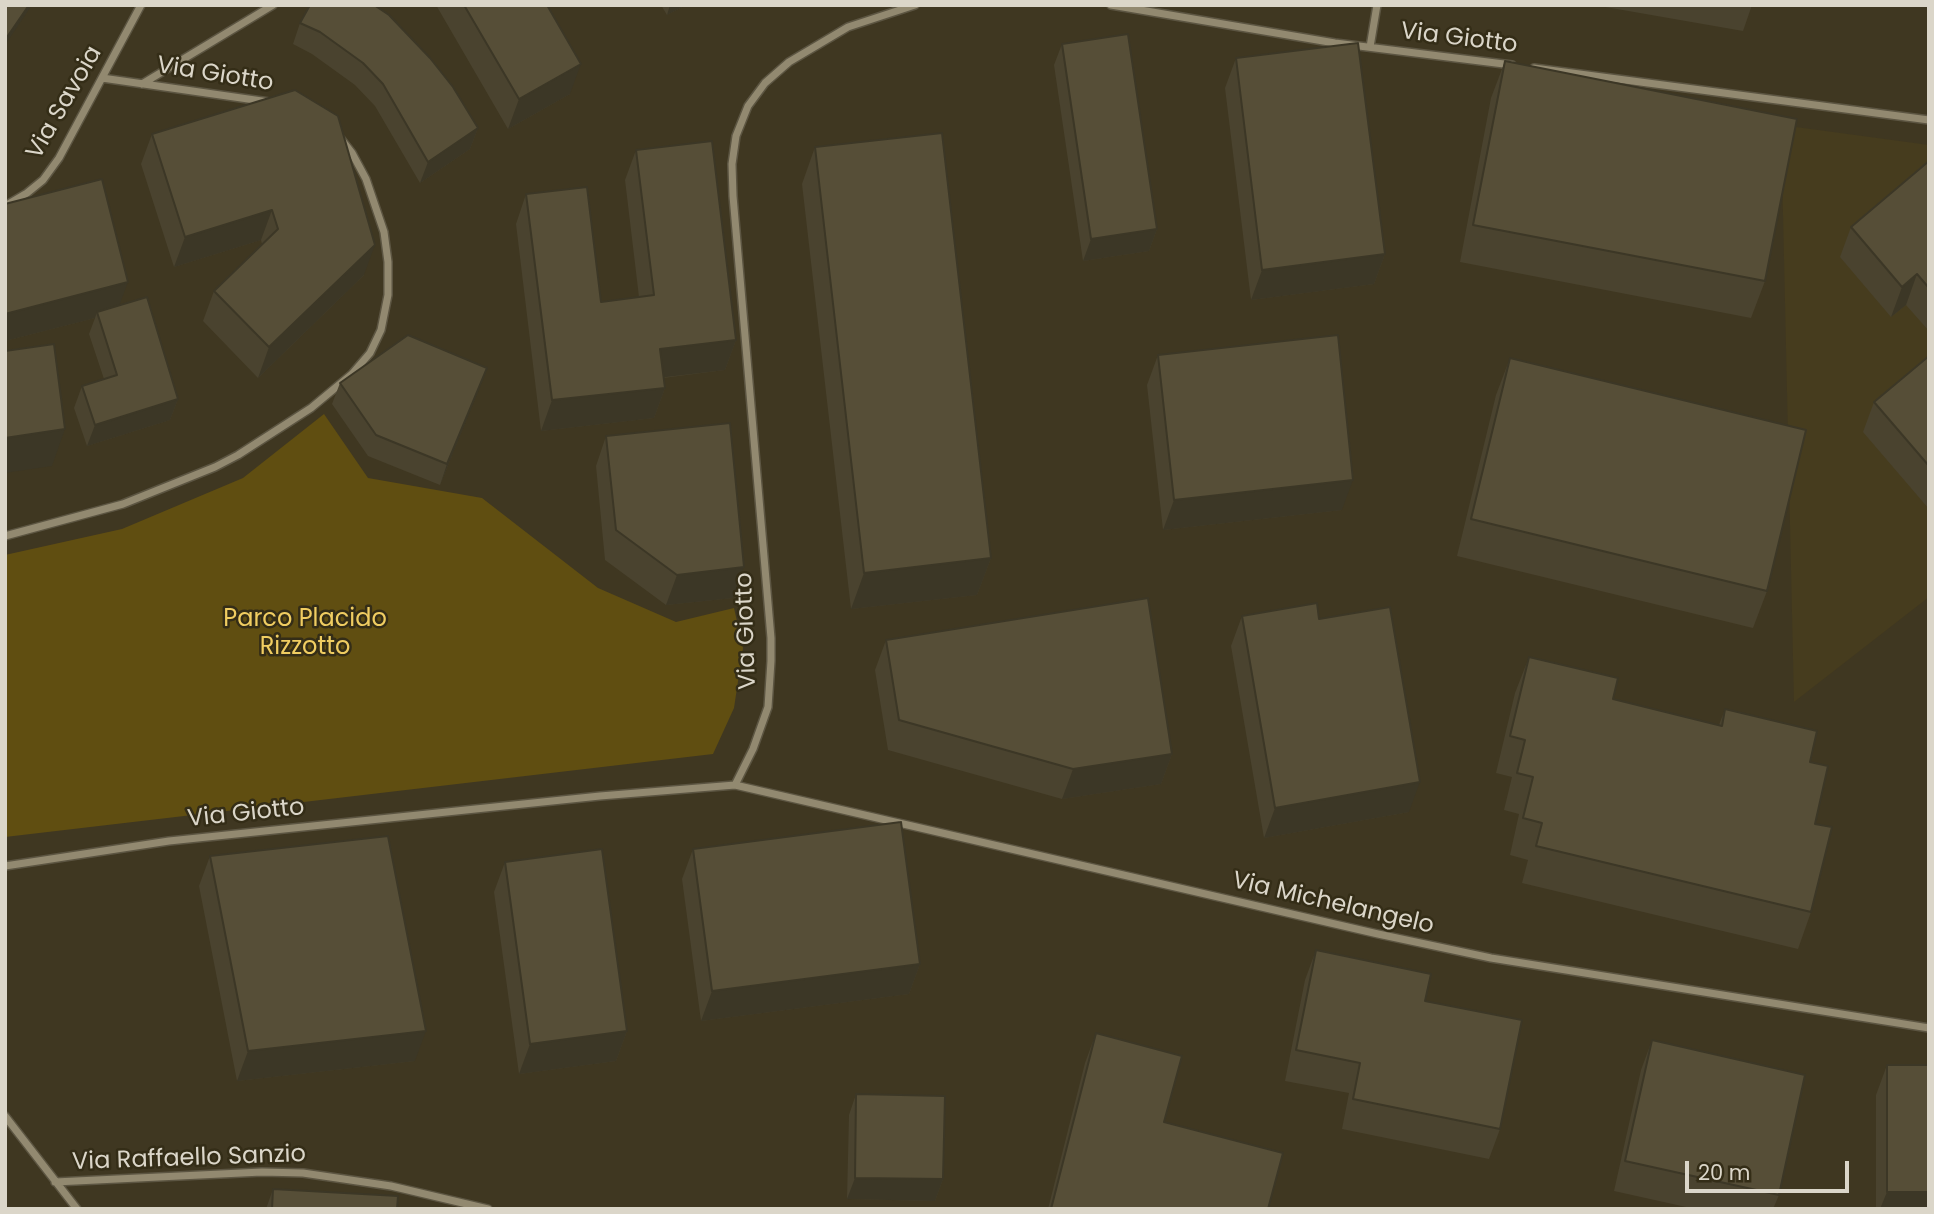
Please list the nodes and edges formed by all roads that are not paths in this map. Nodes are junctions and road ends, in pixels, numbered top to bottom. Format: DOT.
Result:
graph roads {
  1 [pos="141,5"];
  2 [pos="273,5"];
  3 [pos="915,5"];
  4 [pos="1111,5"];
  5 [pos="1377,5"];
  6 [pos="1370,47"];
  7 [pos="1518,66"];
  8 [pos="1532,67"];
  9 [pos="102,78"];
  10 [pos="141,84"];
  11 [pos="275,103"];
  12 [pos="1929,120"];
  13 [pos="337,135"];
  14 [pos="5,206"];
  15 [pos="5,536"];
  16 [pos="735,785"];
  17 [pos="5,866"];
  18 [pos="1929,1028"];
  19 [pos="5,1116"];
  20 [pos="55,1182"];
  21 [pos="77,1209"];
  22 [pos="488,1209"];
  1 -- 9 [label="street, Via Savoia"];
  2 -- 10 [label="street"];
  3 -- 16 [label="street, Via Giotto"];
  4 -- 6 [label="street, Via Giotto"];
  5 -- 6 [label="street"];
  6 -- 7 [label="street, Via Giotto"];
  8 -- 12 [label="street, Via Giotto"];
  9 -- 10 [label="street, Via Giotto"];
  9 -- 14 [label="street, Via Savoia"];
  10 -- 11 [label="street, Via Giotto"];
  13 -- 15 [label="street"];
  16 -- 17 [label="street, Via Giotto"];
  16 -- 18 [label="street, Via Michelangelo"];
  19 -- 20 [label="street"];
  20 -- 21 [label="street"];
  20 -- 22 [label="street, Via Raffaello Sanzio"];
}
